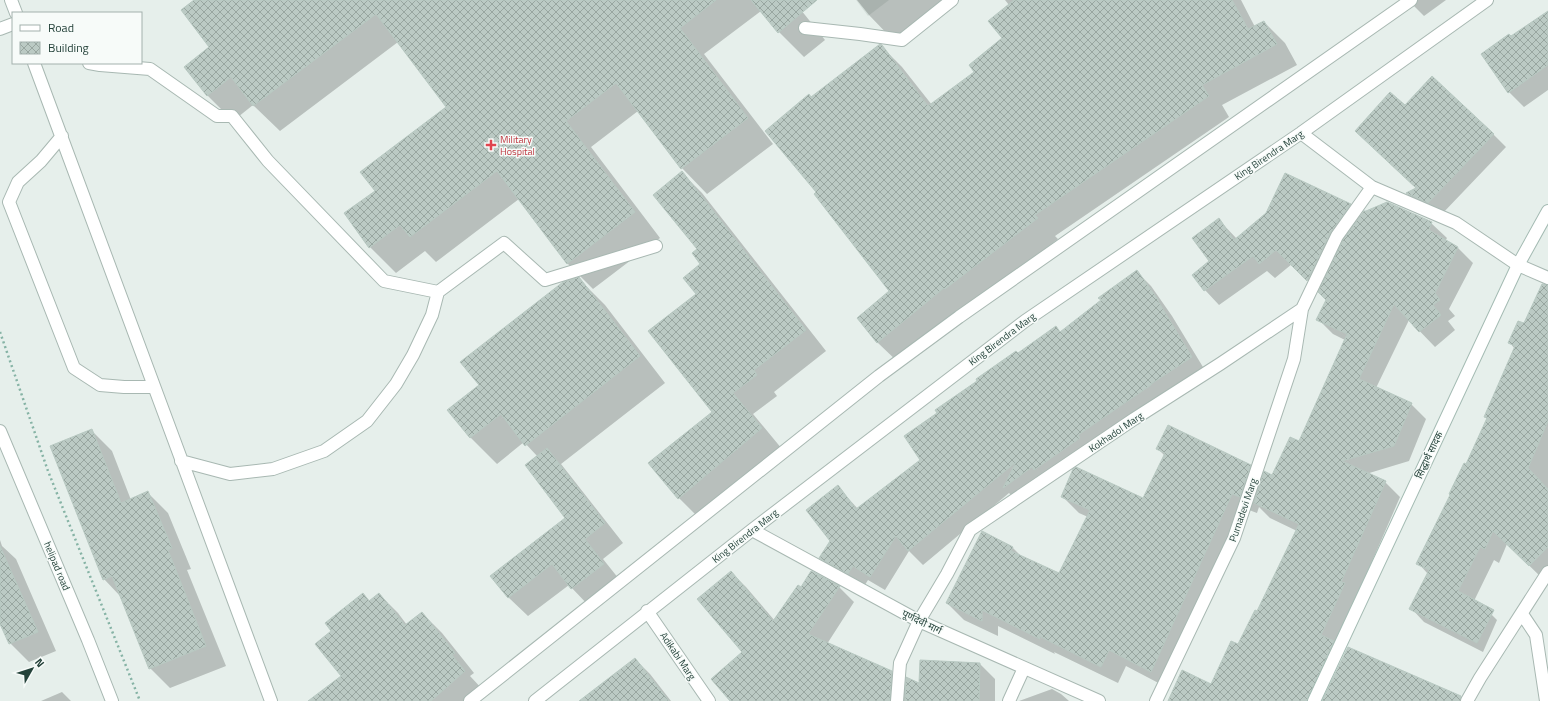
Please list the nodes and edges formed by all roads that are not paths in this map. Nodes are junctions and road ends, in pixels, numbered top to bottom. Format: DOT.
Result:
graph roads {
  1 [pos="11,0"];
  2 [pos="952,0"];
  3 [pos="1411,0"];
  4 [pos="1487,0"];
  5 [pos="16,12"];
  6 [pos="12,24"];
  7 [pos="805,28"];
  8 [pos="0,29"];
  9 [pos="34,64"];
  10 [pos="94,64"];
  11 [pos="1301,133"];
  12 [pos="62,136"];
  13 [pos="1372,186"];
  14 [pos="1548,211"];
  15 [pos="656,246"];
  16 [pos="1518,264"];
  17 [pos="1548,278"];
  18 [pos="438,292"];
  19 [pos="1302,309"];
  20 [pos="154,387"];
  21 [pos="0,431"];
  22 [pos="182,461"];
  23 [pos="752,530"];
  24 [pos="1548,572"];
  25 [pos="647,612"];
  26 [pos="1522,614"];
  27 [pos="918,621"];
  28 [pos="1024,668"];
  29 [pos="112,701"];
  30 [pos="271,701"];
  31 [pos="470,701"];
  32 [pos="534,701"];
  33 [pos="709,701"];
  34 [pos="897,701"];
  35 [pos="1009,701"];
  36 [pos="1099,701"];
  37 [pos="1156,701"];
  38 [pos="1314,701"];
  39 [pos="1467,701"];
  40 [pos="1546,701"];
  1 -- 5 [label="street"];
  2 -- 7 [label="street"];
  3 -- 31 [label="street"];
  4 -- 11 [label="street, King Birendra Marg"];
  6 -- 8 [label="street"];
  9 -- 12 [label="street"];
  10 -- 18 [label="street"];
  11 -- 13 [label="street"];
  11 -- 23 [label="street, King Birendra Marg"];
  12 -- 20 [label="street"];
  12 -- 20 [label="street"];
  13 -- 16 [label="street"];
  13 -- 19 [label="street"];
  14 -- 16 [label="street, सिद्धार्थ सादक"];
  15 -- 18 [label="street"];
  16 -- 17 [label="street"];
  16 -- 38 [label="street, सिद्धार्थ सादक"];
  18 -- 22 [label="street"];
  19 -- 27 [label="street, Kokhadol Marg"];
  19 -- 37 [label="street, Purnadevi Marg"];
  20 -- 22 [label="street"];
  21 -- 29 [label="street, helipad road"];
  22 -- 30 [label="street"];
  23 -- 25 [label="street, King Birendra Marg"];
  23 -- 27 [label="street, पूर्णदेवी मार्ग"];
  24 -- 26 [label="street"];
  25 -- 32 [label="street, King Birendra Marg"];
  25 -- 33 [label="street, Adikabi Marg"];
  26 -- 39 [label="street"];
  26 -- 40 [label="street"];
  27 -- 28 [label="street, पूर्णदेवी मार्ग"];
  27 -- 34 [label="street, Kokhadol Marg"];
  28 -- 35 [label="street"];
  28 -- 36 [label="street, पूर्णदेवी मार्ग"];
}
